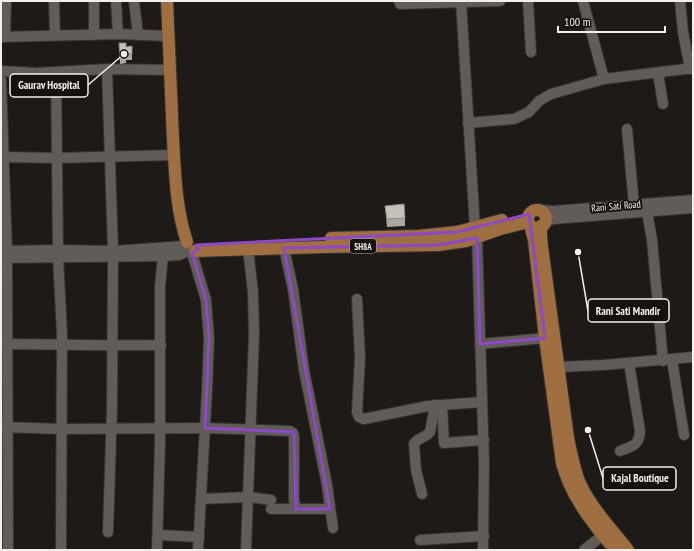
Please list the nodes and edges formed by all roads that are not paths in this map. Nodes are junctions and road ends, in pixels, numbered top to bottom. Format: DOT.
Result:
graph roads {
  1 [pos="6,1"];
  2 [pos="54,1"];
  3 [pos="94,1"];
  4 [pos="116,1"];
  5 [pos="134,1"];
  6 [pos="167,1"];
  7 [pos="175,1"];
  8 [pos="399,1"];
  9 [pos="500,1"];
  10 [pos="528,1"];
  11 [pos="583,1"];
  12 [pos="680,1"];
  13 [pos="461,2"];
  14 [pos="118,34"];
  15 [pos="55,35"];
  16 [pos="94,35"];
  17 [pos="138,35"];
  18 [pos="168,36"];
  19 [pos="3,37"];
  20 [pos="531,52"];
  21 [pos="108,69"];
  22 [pos="692,69"];
  23 [pos="170,70"];
  24 [pos="1,71"];
  25 [pos="56,72"];
  26 [pos="658,73"];
  27 [pos="604,79"];
  28 [pos="1,80"];
  29 [pos="663,104"];
  30 [pos="468,123"];
  31 [pos="626,129"];
  32 [pos="174,155"];
  33 [pos="109,156"];
  34 [pos="2,157"];
  35 [pos="57,158"];
  36 [pos="693,200"];
  37 [pos="634,205"];
  38 [pos="693,208"];
  39 [pos="647,212"];
  40 [pos="535,220"];
  41 [pos="476,233"];
  42 [pos="190,247"];
  43 [pos="284,248"];
  44 [pos="248,249"];
  45 [pos="4,254"];
  46 [pos="58,254"];
  47 [pos="113,254"];
  48 [pos="163,256"];
  49 [pos="357,299"];
  50 [pos="545,338"];
  51 [pos="4,344"];
  52 [pos="62,344"];
  53 [pos="480,344"];
  54 [pos="161,345"];
  55 [pos="112,346"];
  56 [pos="693,357"];
  57 [pos="667,360"];
  58 [pos="629,363"];
  59 [pos="559,367"];
  60 [pos="482,402"];
  61 [pos="439,405"];
  62 [pos="4,427"];
  63 [pos="111,428"];
  64 [pos="205,428"];
  65 [pos="61,429"];
  66 [pos="160,429"];
  67 [pos="251,430"];
  68 [pos="684,435"];
  69 [pos="484,440"];
  70 [pos="620,451"];
  71 [pos="422,494"];
  72 [pos="248,497"];
  73 [pos="201,499"];
  74 [pos="296,508"];
  75 [pos="330,509"];
  76 [pos="333,528"];
  77 [pos="108,532"];
  78 [pos="158,535"];
  79 [pos="603,535"];
  80 [pos="484,536"];
  81 [pos="199,537"];
  82 [pos="420,540"];
  83 [pos="8,550"];
  84 [pos="61,550"];
  85 [pos="158,550"];
  86 [pos="198,550"];
  87 [pos="246,550"];
  88 [pos="483,550"];
  89 [pos="584,550"];
  90 [pos="615,550"];
  91 [pos="628,550"];
  1 -- 19 [label="street"];
  2 -- 15 [label="street"];
  3 -- 16 [label="street"];
  4 -- 14 [label="street"];
  5 -- 17 [label="street"];
  6 -- 18 [label="main road"];
  7 -- 42 [label="main road"];
  8 -- 13 [label="street"];
  9 -- 13 [label="street"];
  10 -- 20 [label="street"];
  11 -- 27 [label="street"];
  12 -- 22 [label="street"];
  13 -- 30 [label="street"];
  14 -- 16 [label="street"];
  14 -- 17 [label="street"];
  15 -- 16 [label="street"];
  15 -- 19 [label="street"];
  17 -- 18 [label="street"];
  18 -- 23 [label="main road"];
  21 -- 23 [label="street"];
  21 -- 25 [label="street"];
  21 -- 33 [label="street"];
  22 -- 26 [label="street"];
  23 -- 32 [label="main road"];
  24 -- 25 [label="street"];
  25 -- 35 [label="street"];
  26 -- 27 [label="street"];
  26 -- 29 [label="street"];
  27 -- 30 [label="street"];
  28 -- 34 [label="street"];
  30 -- 41 [label="street"];
  31 -- 37 [label="street"];
  32 -- 33 [label="street"];
  32 -- 42 [label="main road"];
  33 -- 35 [label="street"];
  33 -- 47 [label="street"];
  34 -- 35 [label="street"];
  34 -- 45 [label="street"];
  35 -- 46 [label="street"];
  36 -- 37 [label="street, Rani Sati Road"];
  37 -- 40 [label="street, Rani Sati Road"];
  38 -- 39 [label="street"];
  39 -- 40 [label="street"];
  39 -- 57 [label="street"];
  40 -- 41 [label="main road, SH8A"];
  40 -- 50 [label="main road"];
  40 -- 59 [label="main road"];
  41 -- 42 [label="main road, SH8A"];
  41 -- 43 [label="main road, SH8A"];
  41 -- 53 [label="street"];
  42 -- 44 [label="main road, SH8A"];
  42 -- 47 [label="street"];
  42 -- 48 [label="street"];
  42 -- 64 [label="street"];
  43 -- 44 [label="main road, SH8A"];
  43 -- 75 [label="street"];
  44 -- 67 [label="street"];
  45 -- 46 [label="street"];
  45 -- 51 [label="street"];
  46 -- 47 [label="street"];
  46 -- 52 [label="street"];
  47 -- 48 [label="street"];
  47 -- 55 [label="street"];
  48 -- 54 [label="street"];
  49 -- 61 [label="street"];
  50 -- 53 [label="street"];
  50 -- 79 [label="main road"];
  51 -- 52 [label="street"];
  51 -- 62 [label="street"];
  52 -- 55 [label="street"];
  52 -- 65 [label="street"];
  53 -- 60 [label="street"];
  54 -- 55 [label="street"];
  54 -- 66 [label="street"];
  55 -- 63 [label="street"];
  56 -- 57 [label="street"];
  57 -- 58 [label="street"];
  57 -- 68 [label="street"];
  58 -- 59 [label="street"];
  58 -- 70 [label="street"];
  59 -- 91 [label="main road"];
  60 -- 61 [label="street"];
  60 -- 69 [label="street"];
  61 -- 69 [label="street"];
  61 -- 71 [label="street"];
  62 -- 65 [label="street"];
  62 -- 83 [label="street"];
  63 -- 65 [label="street"];
  63 -- 66 [label="street"];
  63 -- 77 [label="street"];
  64 -- 66 [label="street"];
  64 -- 67 [label="street"];
  64 -- 73 [label="street"];
  65 -- 84 [label="street"];
  66 -- 78 [label="street"];
  67 -- 72 [label="street"];
  67 -- 74 [label="street"];
  69 -- 80 [label="street"];
  72 -- 73 [label="street"];
  72 -- 74 [label="street"];
  72 -- 87 [label="street"];
  73 -- 81 [label="street"];
  74 -- 75 [label="street"];
  75 -- 76 [label="street"];
  78 -- 81 [label="street"];
  78 -- 85 [label="street"];
  79 -- 89 [label="street"];
  79 -- 90 [label="main road"];
  80 -- 82 [label="street"];
  80 -- 88 [label="street"];
  81 -- 86 [label="street"];
}
